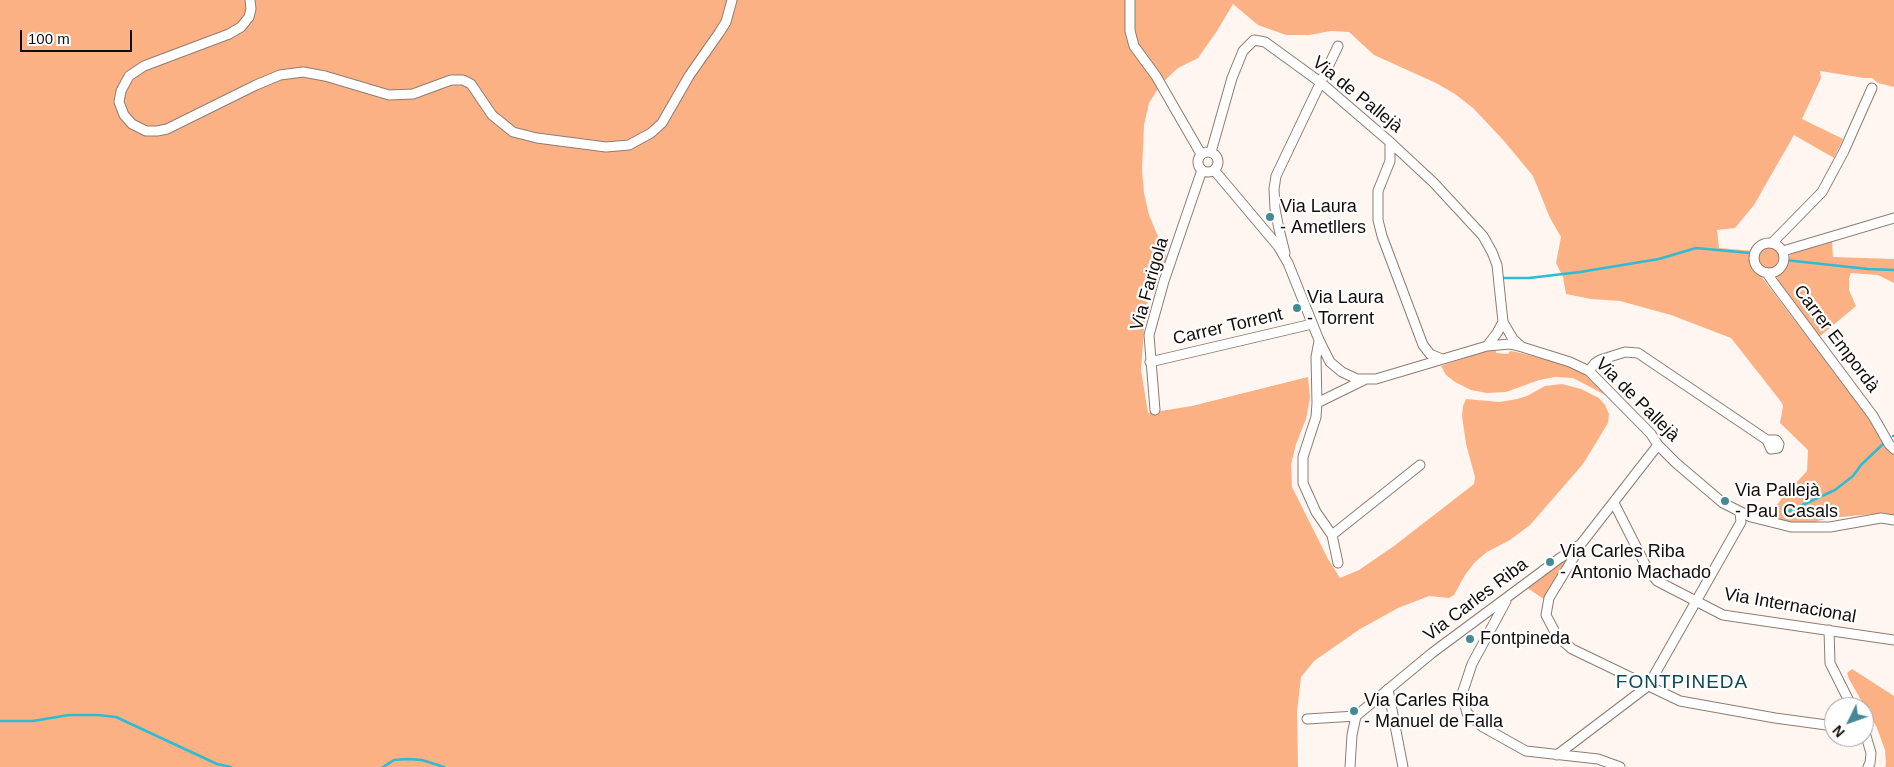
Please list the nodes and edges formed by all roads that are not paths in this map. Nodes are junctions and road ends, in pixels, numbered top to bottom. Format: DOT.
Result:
graph roads {
  1 [pos="250,0"];
  2 [pos="732,0"];
  3 [pos="1130,0"];
  4 [pos="1338,46"];
  5 [pos="1320,82"];
  6 [pos="1872,88"];
  7 [pos="1390,142"];
  8 [pos="1211,152"];
  9 [pos="1201,154"];
  10 [pos="1408,160"];
  11 [pos="1390,161"];
  12 [pos="1202,170"];
  13 [pos="1214,170"];
  14 [pos="1894,218"];
  15 [pos="1772,243"];
  16 [pos="1783,250"];
  17 [pos="1288,262"];
  18 [pos="1768,273"];
  19 [pos="1503,322"];
  20 [pos="1312,324"];
  21 [pos="1319,340"];
  22 [pos="1423,345"];
  23 [pos="1487,346"];
  24 [pos="1522,347"];
  25 [pos="1442,359"];
  26 [pos="1150,362"];
  27 [pos="1415,367"];
  28 [pos="1589,371"];
  29 [pos="1364,380"];
  30 [pos="1317,403"];
  31 [pos="1155,410"];
  32 [pos="1767,440"];
  33 [pos="1658,445"];
  34 [pos="1894,450"];
  35 [pos="1420,465"];
  36 [pos="1614,503"];
  37 [pos="1740,513"];
  38 [pos="1894,520"];
  39 [pos="1332,535"];
  40 [pos="1581,544"];
  41 [pos="1338,563"];
  42 [pos="1508,598"];
  43 [pos="1697,602"];
  44 [pos="1829,630"];
  45 [pos="1894,640"];
  46 [pos="1648,686"];
  47 [pos="1388,689"];
  48 [pos="1847,697"];
  49 [pos="1356,716"];
  50 [pos="1308,719"];
  51 [pos="1824,725"];
  52 [pos="1869,747"];
  53 [pos="1557,755"];
  54 [pos="1350,767"];
  55 [pos="1403,767"];
  56 [pos="1620,767"];
  57 [pos="1868,767"];
  1 -- 2 [label="street"];
  3 -- 9 [label="street"];
  4 -- 5 [label="street"];
  5 -- 7 [label="street, Via de Pallejà"];
  5 -- 8 [label="street, Via de Pallejà"];
  5 -- 17 [label="street"];
  6 -- 15 [label="street"];
  7 -- 10 [label="street, Via de Pallejà"];
  7 -- 11 [label="street"];
  8 -- 9 [label="street"];
  8 -- 13 [label="street"];
  9 -- 12 [label="street"];
  10 -- 11 [label="street"];
  10 -- 19 [label="street, Via de Pallejà"];
  11 -- 22 [label="street"];
  12 -- 13 [label="street"];
  12 -- 26 [label="street, Via Farigola"];
  13 -- 17 [label="street"];
  14 -- 16 [label="street"];
  15 -- 16 [label="street"];
  15 -- 18 [label="street"];
  16 -- 18 [label="street"];
  17 -- 20 [label="street"];
  18 -- 34 [label="street, Carrer Empordà"];
  19 -- 23 [label="street"];
  19 -- 24 [label="street, Via de Pallejà"];
  20 -- 21 [label="street"];
  20 -- 26 [label="street, Carrer Torrent"];
  21 -- 29 [label="street"];
  21 -- 30 [label="street"];
  22 -- 25 [label="street"];
  22 -- 27 [label="street"];
  23 -- 24 [label="street"];
  23 -- 25 [label="street"];
  24 -- 28 [label="street, Via de Pallejà"];
  25 -- 27 [label="street"];
  26 -- 31 [label="street, Via Farigola"];
  27 -- 29 [label="street"];
  28 -- 32 [label="street"];
  28 -- 33 [label="street, Via de Pallejà"];
  29 -- 30 [label="street"];
  30 -- 39 [label="street"];
  33 -- 36 [label="street, Via Carles Riba"];
  33 -- 37 [label="street, Via de Pallejà"];
  35 -- 39 [label="street"];
  36 -- 40 [label="street, Via Carles Riba"];
  36 -- 43 [label="street, Via Internacional"];
  37 -- 38 [label="street, Via de Pallejà"];
  37 -- 43 [label="street"];
  39 -- 41 [label="street"];
  40 -- 42 [label="street, Via Carles Riba"];
  40 -- 46 [label="street"];
  42 -- 47 [label="street, Via Carles Riba"];
  42 -- 53 [label="street"];
  43 -- 44 [label="street, Via Internacional"];
  43 -- 46 [label="street"];
  44 -- 45 [label="street, Via Internacional"];
  44 -- 48 [label="street"];
  46 -- 51 [label="street"];
  46 -- 53 [label="street"];
  47 -- 49 [label="street, Via Carles Riba"];
  47 -- 55 [label="street"];
  49 -- 50 [label="street"];
  49 -- 54 [label="street"];
  52 -- 57 [label="street"];
  53 -- 56 [label="street"];
}
